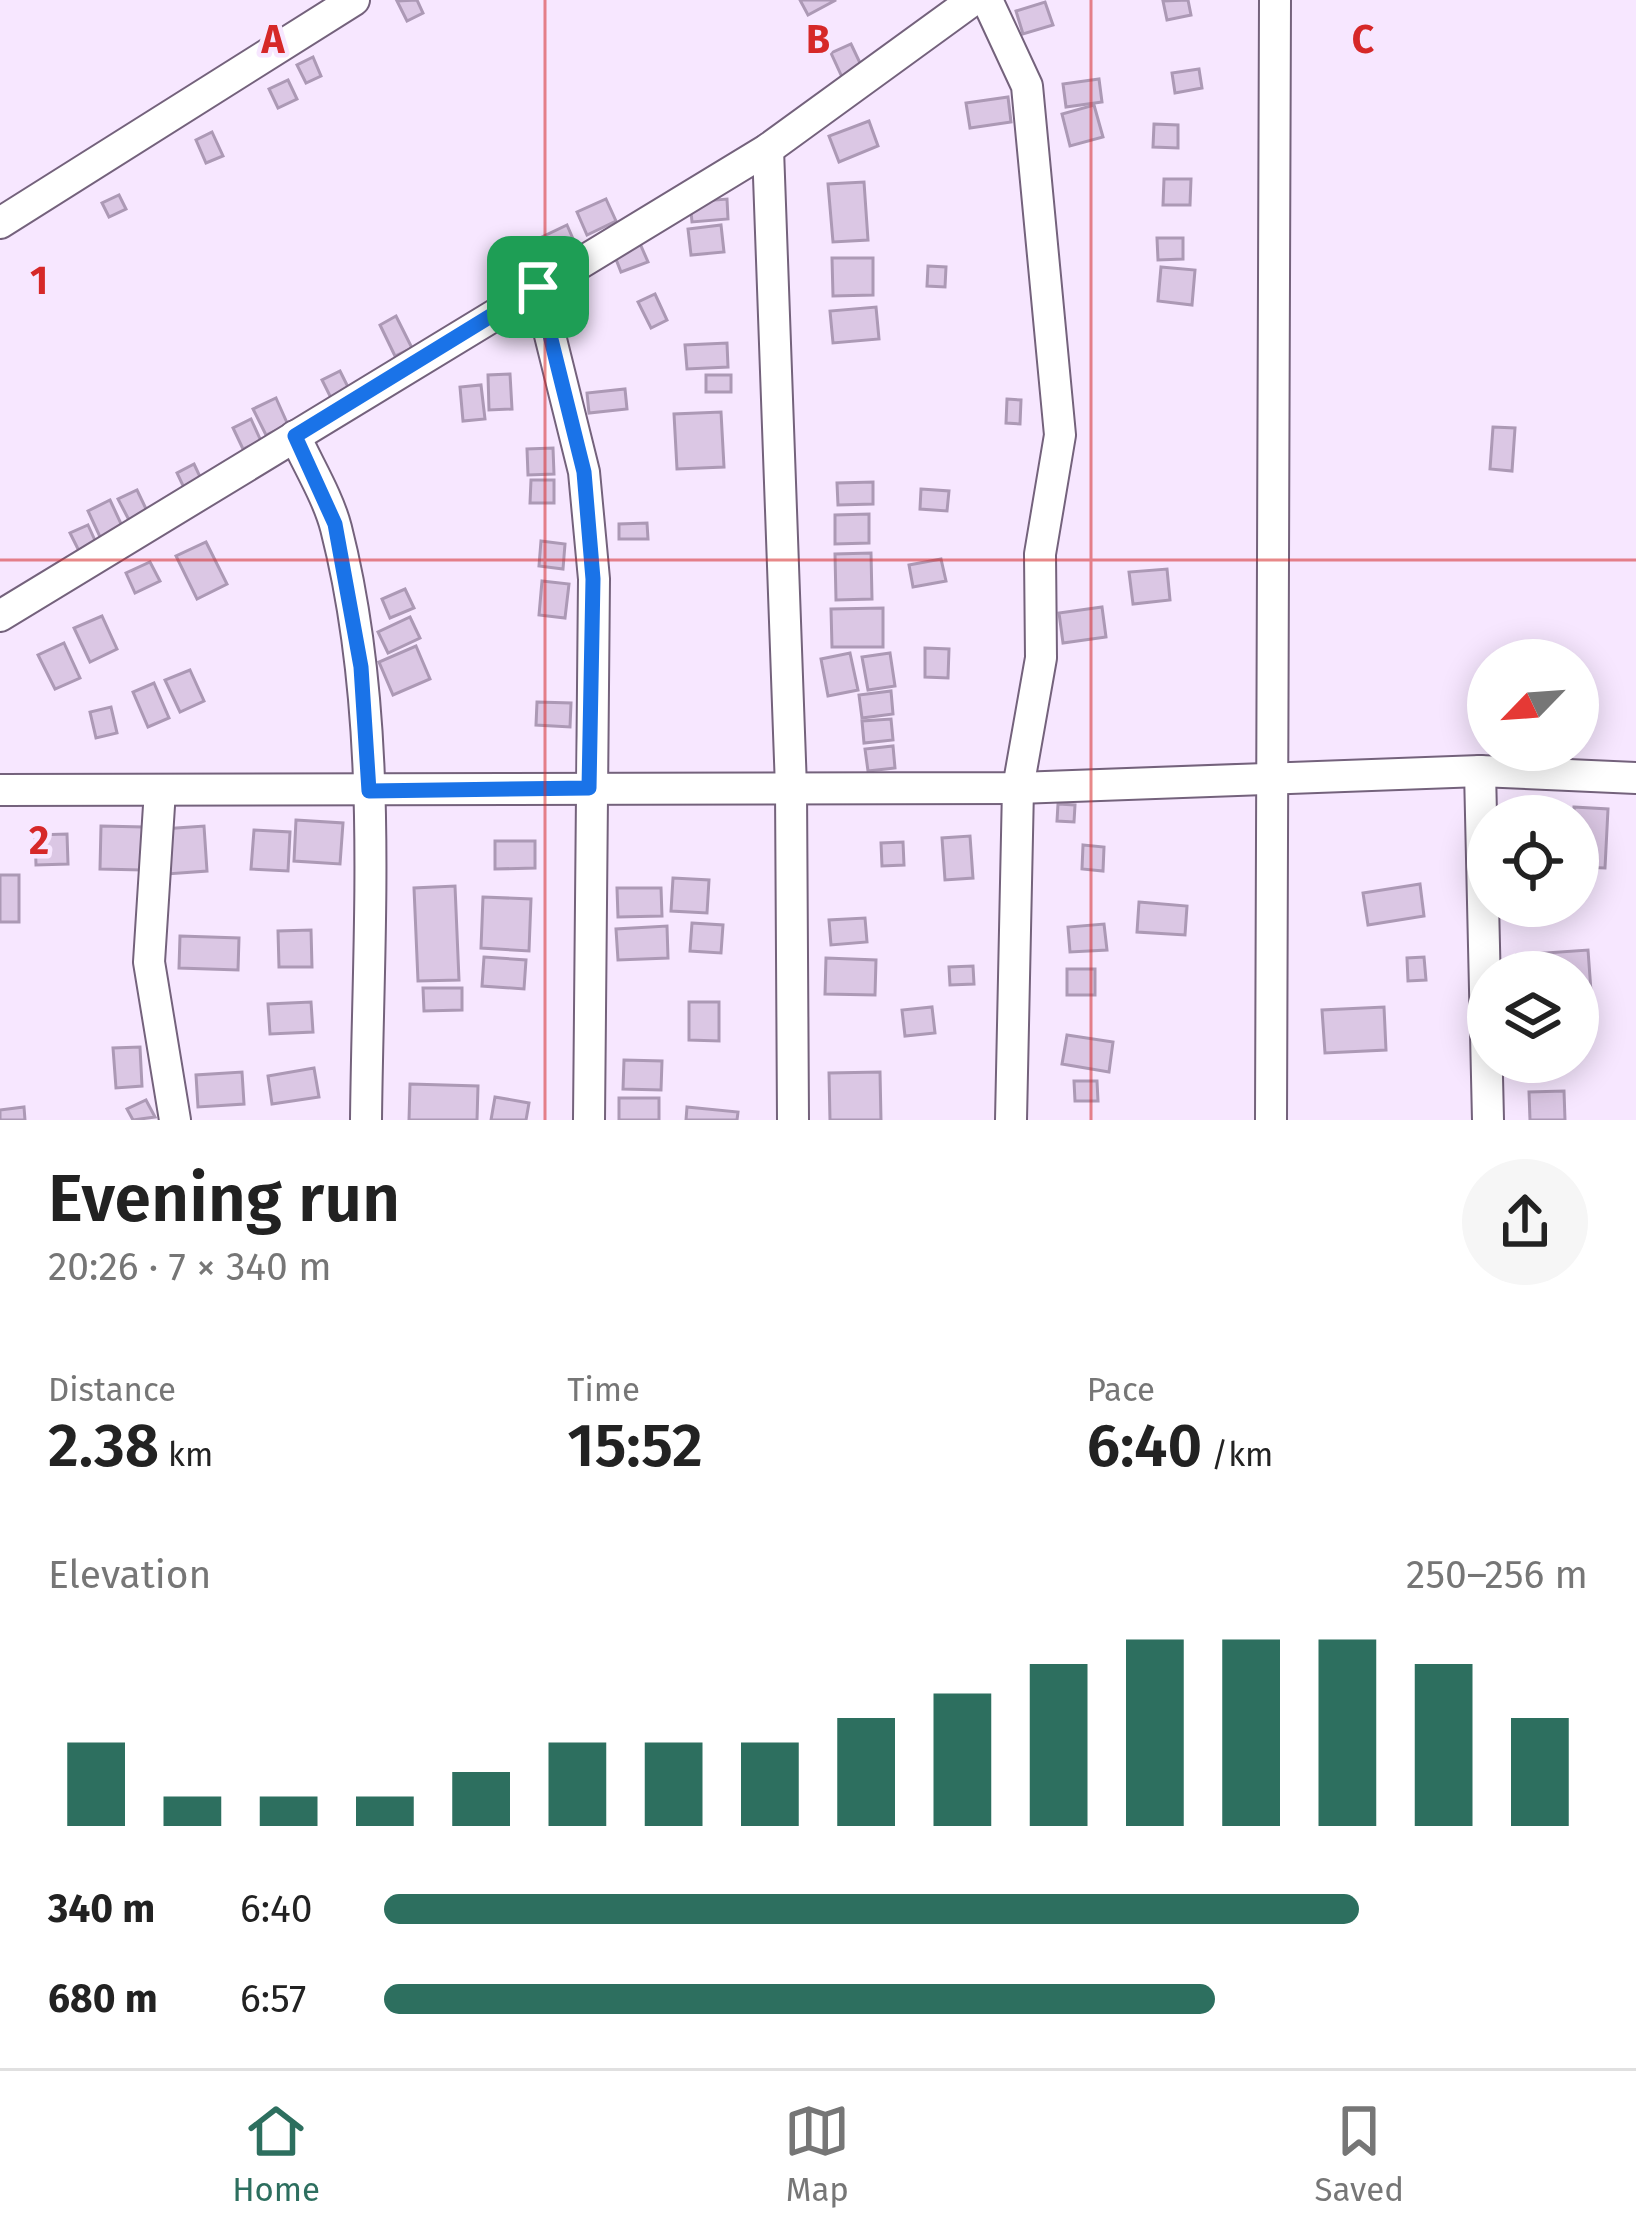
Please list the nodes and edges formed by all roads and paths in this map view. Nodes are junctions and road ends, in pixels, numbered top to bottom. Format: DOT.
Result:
graph roads {
  1 [pos="354,0"];
  2 [pos="973,0"];
  3 [pos="987,0"];
  4 [pos="1275,0"];
  5 [pos="767,149"];
  6 [pos="0,223"];
  7 [pos="538,287"];
  8 [pos="295,436"];
  9 [pos="0,616"];
  10 [pos="1480,771"];
  11 [pos="1636,778"];
  12 [pos="1270,779"];
  13 [pos="589,788"];
  14 [pos="791,788"];
  15 [pos="1018,788"];
  16 [pos="0,790"];
  17 [pos="160,790"];
  18 [pos="369,791"];
  19 [pos="175,1120"];
  20 [pos="366,1120"];
  21 [pos="589,1120"];
  22 [pos="793,1120"];
  23 [pos="1011,1120"];
  24 [pos="1271,1120"];
  25 [pos="1488,1120"];
  1 -- 6 [label="street"];
  2 -- 5 [label="street"];
  3 -- 15 [label="street"];
  4 -- 12 [label="street"];
  5 -- 7 [label="street"];
  5 -- 14 [label="street"];
  7 -- 8 [label="street"];
  7 -- 13 [label="street"];
  8 -- 9 [label="street"];
  8 -- 18 [label="street"];
  10 -- 11 [label="street"];
  10 -- 12 [label="street"];
  10 -- 25 [label="street"];
  12 -- 15 [label="street"];
  12 -- 24 [label="street"];
  13 -- 14 [label="street"];
  13 -- 18 [label="street"];
  13 -- 21 [label="street"];
  14 -- 15 [label="street"];
  14 -- 22 [label="street"];
  15 -- 23 [label="street"];
  16 -- 17 [label="street"];
  17 -- 18 [label="street"];
  17 -- 19 [label="street"];
  18 -- 20 [label="street"];
}
